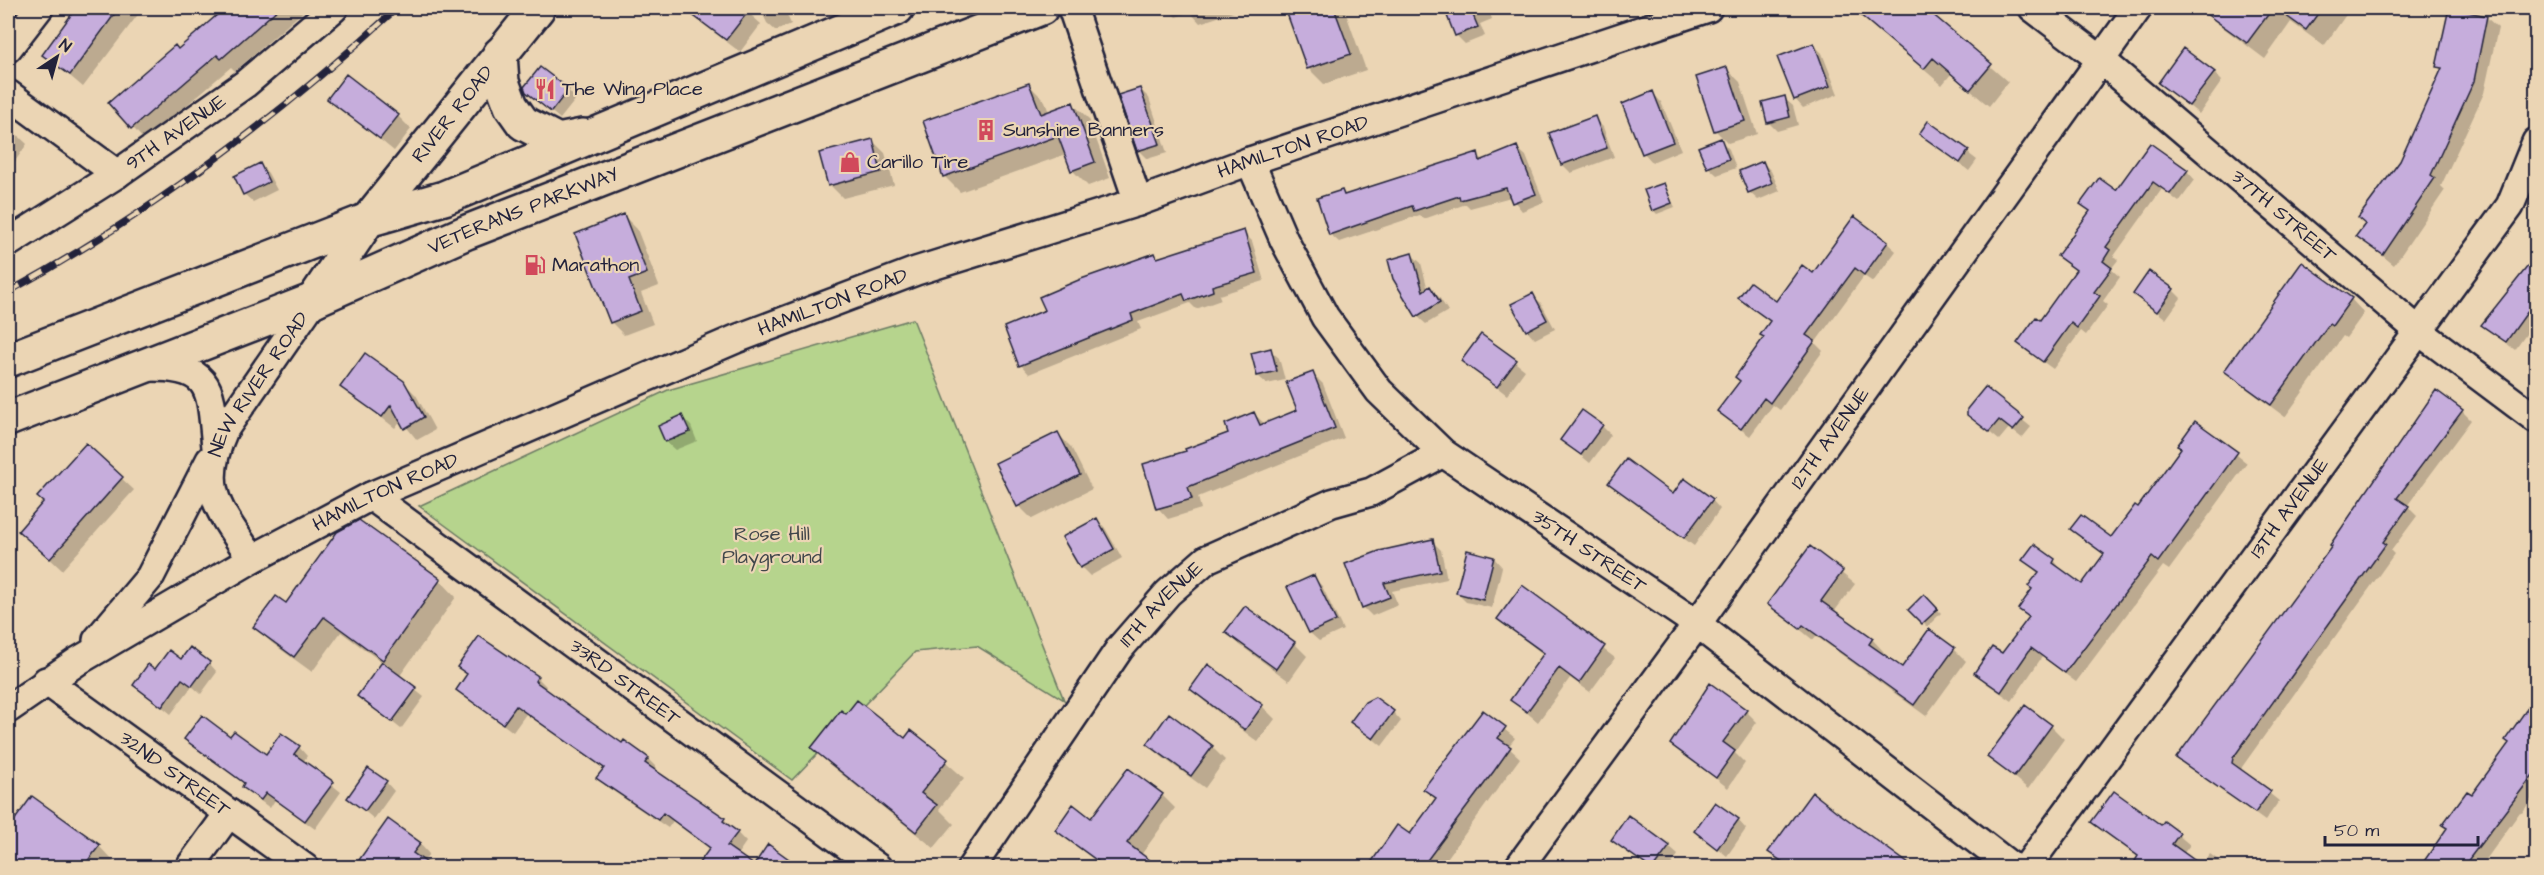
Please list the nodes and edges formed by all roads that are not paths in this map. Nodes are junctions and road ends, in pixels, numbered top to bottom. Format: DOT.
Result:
graph roads {
  1 [pos="39,8"];
  2 [pos="334,8"];
  3 [pos="538,8"];
  4 [pos="897,8"];
  5 [pos="1041,8"];
  6 [pos="1072,8"];
  7 [pos="1708,8"];
  8 [pos="2033,8"];
  9 [pos="2138,8"];
  10 [pos="8,48"];
  11 [pos="500,54"];
  12 [pos="2100,59"];
  13 [pos="8,94"];
  14 [pos="594,134"];
  15 [pos="2536,142"];
  16 [pos="1250,161"];
  17 [pos="117,174"];
  18 [pos="1138,202"];
  19 [pos="368,220"];
  20 [pos="8,243"];
  21 [pos="314,300"];
  22 [pos="2420,332"];
  23 [pos="8,360"];
  24 [pos="143,367"];
  25 [pos="2536,418"];
  26 [pos="8,419"];
  27 [pos="215,450"];
  28 [pos="1443,453"];
  29 [pos="371,496"];
  30 [pos="252,559"];
  31 [pos="1697,624"];
  32 [pos="78,661"];
  33 [pos="46,681"];
  34 [pos="8,709"];
  35 [pos="229,813"];
  36 [pos="189,867"];
  37 [pos="305,867"];
  38 [pos="878,867"];
  39 [pos="971,867"];
  40 [pos="1518,867"];
  41 [pos="2013,867"];
  42 [pos="2026,867"];
  1 -- 10 [label="street"];
  2 -- 17 [label="street, 9TH AVENUE"];
  3 -- 11 [label="main road, RIVER ROAD"];
  4 -- 14 [label="main road"];
  5 -- 21 [label="main road, VETERANS PARKWAY"];
  6 -- 18 [label="street"];
  7 -- 16 [label="street, HAMILTON ROAD"];
  8 -- 12 [label="street, 37TH STREET"];
  9 -- 12 [label="street, 12TH AVENUE"];
  11 -- 14 [label="main road"];
  11 -- 19 [label="main road, RIVER ROAD"];
  12 -- 22 [label="street, 37TH STREET"];
  12 -- 31 [label="street, 12TH AVENUE"];
  13 -- 17 [label="street"];
  14 -- 19 [label="main road"];
  15 -- 22 [label="street, 13TH AVENUE"];
  16 -- 18 [label="street, HAMILTON ROAD"];
  16 -- 28 [label="street, 35TH STREET"];
  17 -- 20 [label="street, 9TH AVENUE"];
  18 -- 29 [label="street, HAMILTON ROAD"];
  19 -- 21 [label="main road, NEW RIVER ROAD"];
  19 -- 23 [label="main road"];
  21 -- 24 [label="main road, VETERANS PARKWAY"];
  21 -- 27 [label="street, NEW RIVER ROAD"];
  22 -- 25 [label="street, 37TH STREET"];
  22 -- 42 [label="street, 13TH AVENUE"];
  24 -- 26 [label="main road, VETERANS PARKWAY"];
  24 -- 27 [label="street"];
  27 -- 30 [label="street, NEW RIVER ROAD"];
  27 -- 32 [label="street"];
  28 -- 31 [label="street, 35TH STREET"];
  28 -- 39 [label="street, 11TH AVENUE"];
  29 -- 30 [label="street, HAMILTON ROAD"];
  29 -- 38 [label="street, 33RD STREET"];
  30 -- 32 [label="street, HAMILTON ROAD"];
  31 -- 40 [label="street, 12TH AVENUE"];
  31 -- 41 [label="street, 35TH STREET"];
  32 -- 33 [label="street, HAMILTON ROAD"];
  33 -- 34 [label="street, HAMILTON ROAD"];
  33 -- 35 [label="street, 32ND STREET"];
  35 -- 36 [label="street"];
  35 -- 37 [label="street, 32ND STREET"];
}
